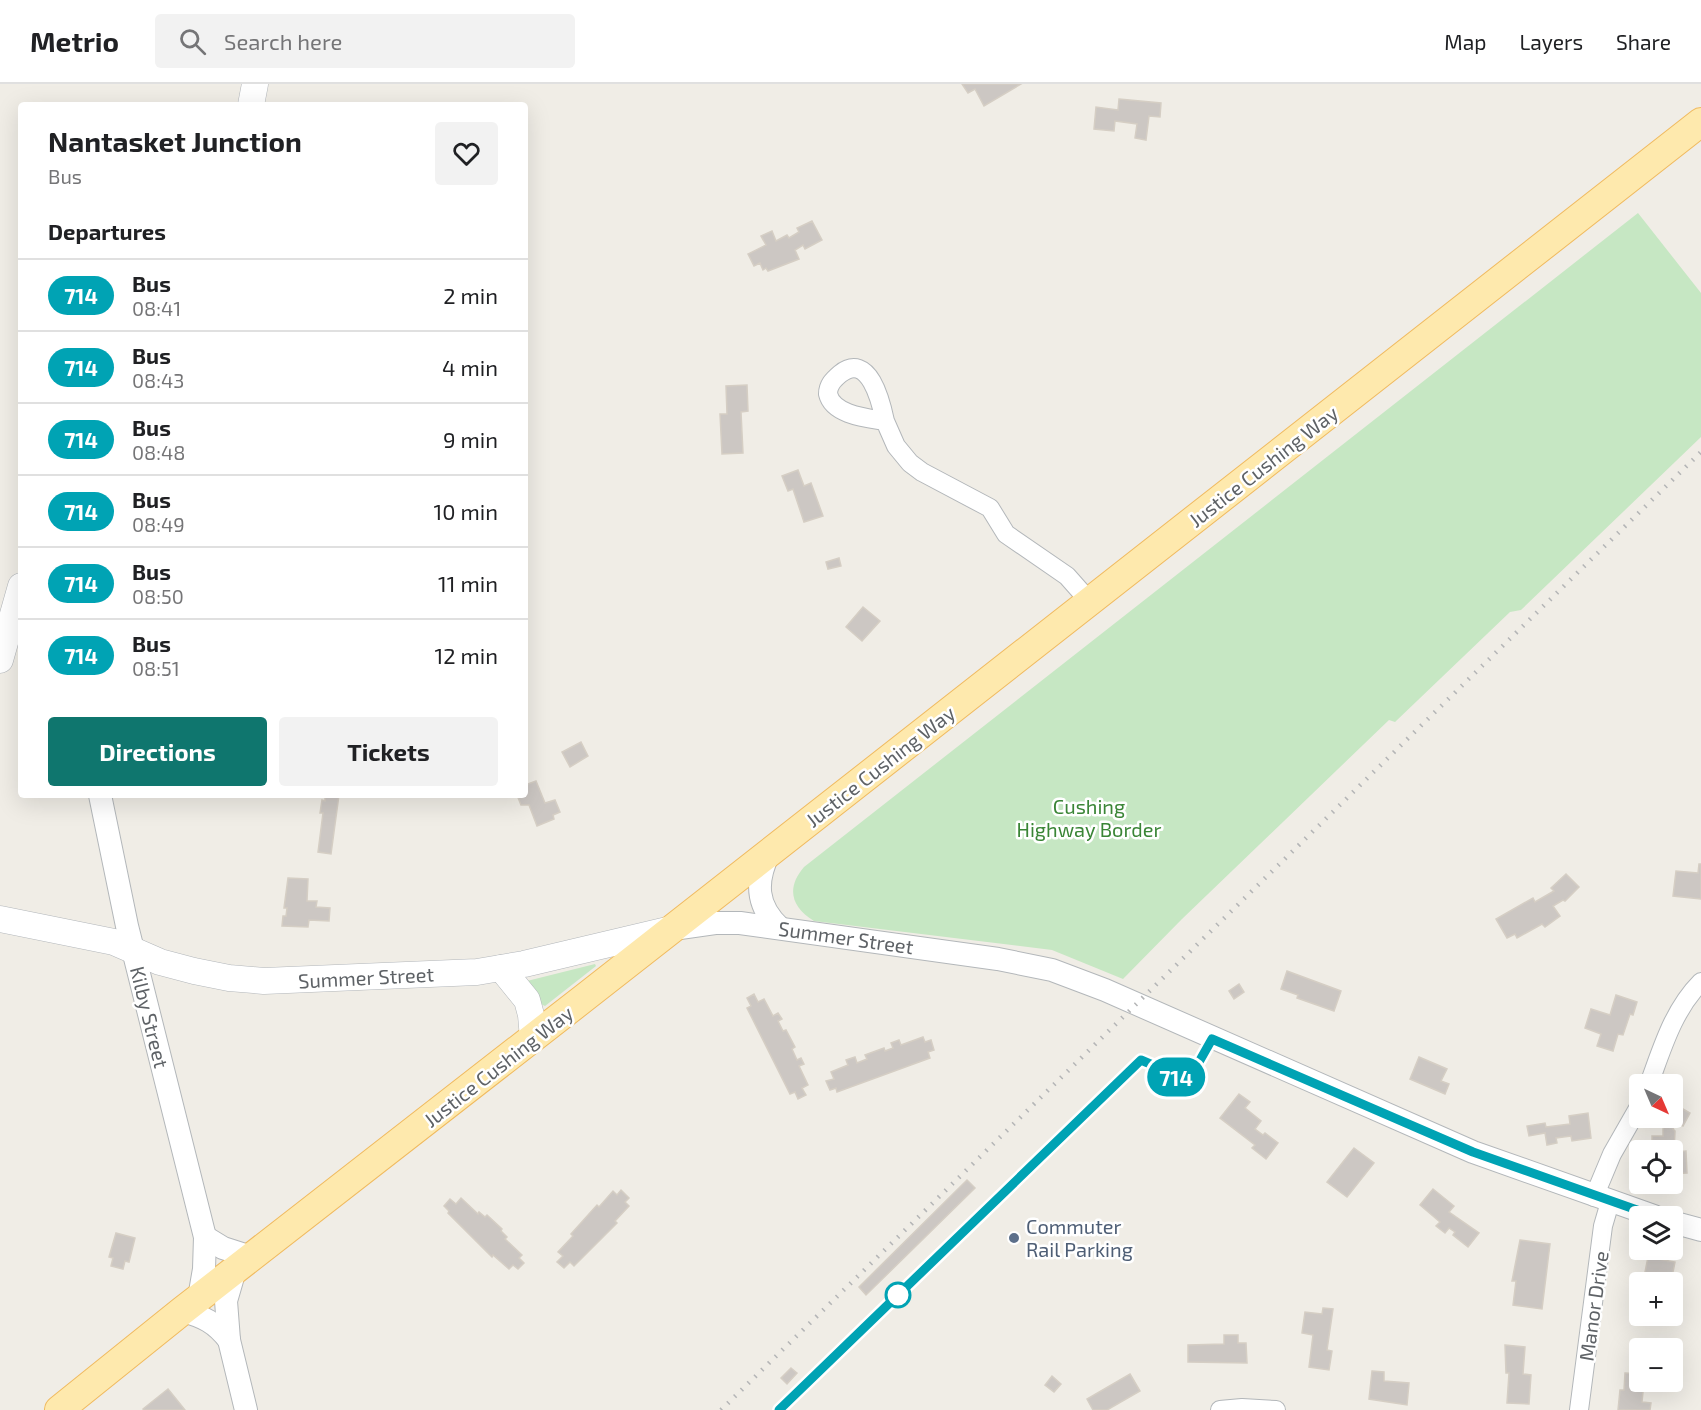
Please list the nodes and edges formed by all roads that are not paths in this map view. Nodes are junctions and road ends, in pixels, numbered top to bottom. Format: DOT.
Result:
graph roads {
  1 [pos="255,84"];
  2 [pos="252,102"];
  3 [pos="1701,122"];
  4 [pos="885,421"];
  5 [pos="1090,602"];
  6 [pos="17,617"];
  7 [pos="0,660"];
  8 [pos="101,798"];
  9 [pos="769,853"];
  10 [pos="0,919"];
  11 [pos="780,928"];
  12 [pos="673,929"];
  13 [pos="134,950"];
  14 [pos="501,968"];
  15 [pos="1701,982"];
  16 [pos="532,1038"];
  17 [pos="1653,1074"];
  18 [pos="1629,1124"];
  19 [pos="1602,1199"];
  20 [pos="1629,1208"];
  21 [pos="1683,1225"];
  22 [pos="1701,1230"];
  23 [pos="205,1237"];
  24 [pos="243,1264"];
  25 [pos="191,1304"];
  26 [pos="229,1340"];
  27 [pos="59,1410"];
  28 [pos="246,1410"];
  29 [pos="1220,1410"];
  30 [pos="1276,1410"];
  31 [pos="1578,1410"];
  1 -- 2 [label="main road"];
  3 -- 5 [label="main road, Justice Cushing Way"];
  4 -- 5 [label="street"];
  5 -- 9 [label="main road, Justice Cushing Way"];
  6 -- 7 [label="main road"];
  8 -- 13 [label="street, Kilby Street"];
  9 -- 11 [label="street"];
  9 -- 12 [label="main road, Justice Cushing Way"];
  10 -- 13 [label="main road, Summer Street"];
  11 -- 12 [label="street, Summer Street"];
  11 -- 19 [label="street, Summer Street"];
  12 -- 14 [label="main road, Summer Street"];
  12 -- 16 [label="main road, Justice Cushing Way"];
  13 -- 14 [label="main road, Summer Street"];
  13 -- 23 [label="street, Kilby Street"];
  14 -- 16 [label="main road"];
  15 -- 17 [label="street"];
  16 -- 24 [label="main road, Justice Cushing Way"];
  18 -- 19 [label="street, Manor Drive"];
  19 -- 20 [label="street, Summer Street"];
  19 -- 31 [label="street, Manor Drive"];
  21 -- 22 [label="street"];
  23 -- 24 [label="street"];
  23 -- 25 [label="street, Kilby Street"];
  24 -- 25 [label="main road, Justice Cushing Way"];
  24 -- 26 [label="street"];
  25 -- 26 [label="street"];
  25 -- 27 [label="main road, Justice Cushing Way"];
  26 -- 28 [label="street"];
  29 -- 30 [label="street"];
}
